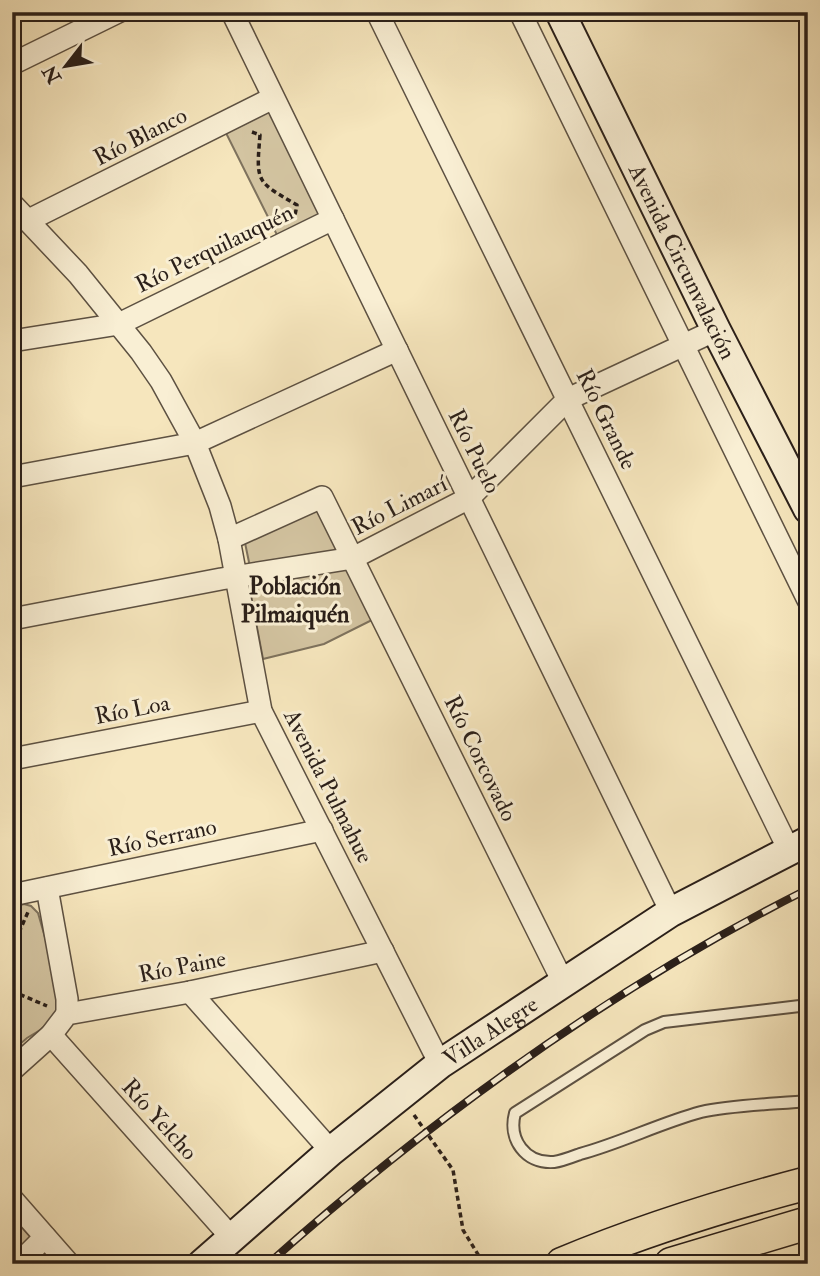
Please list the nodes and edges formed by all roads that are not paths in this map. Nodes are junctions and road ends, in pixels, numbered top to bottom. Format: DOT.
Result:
graph roads {
  1 [pos="118,12"];
  2 [pos="232,12"];
  3 [pos="377,12"];
  4 [pos="520,12"];
  5 [pos="560,12"];
  6 [pos="77,21"];
  7 [pos="12,64"];
  8 [pos="274,98"];
  9 [pos="12,204"];
  10 [pos="333,219"];
  11 [pos="29,220"];
  12 [pos="118,324"];
  13 [pos="716,330"];
  14 [pos="12,341"];
  15 [pos="683,346"];
  16 [pos="397,350"];
  17 [pos="568,399"];
  18 [pos="195,443"];
  19 [pos="12,477"];
  20 [pos="469,498"];
  21 [pos="808,509"];
  22 [pos="229,539"];
  23 [pos="353,558"];
  24 [pos="237,576"];
  25 [pos="808,600"];
  26 [pos="12,619"];
  27 [pos="261,711"];
  28 [pos="12,759"];
  29 [pos="322,830"];
  30 [pos="798,845"];
  31 [pos="47,888"];
  32 [pos="17,896"];
  33 [pos="671,912"];
  34 [pos="383,951"];
  35 [pos="563,982"];
  36 [pos="190,992"];
  37 [pos="808,1005"];
  38 [pos="60,1011"];
  39 [pos="51,1035"];
  40 [pos="440,1064"];
  41 [pos="12,1070"];
  42 [pos="808,1101"];
  43 [pos="331,1151"];
  44 [pos="808,1182"];
  45 [pos="12,1199"];
  46 [pos="808,1223"];
  47 [pos="45,1237"];
  48 [pos="231,1237"];
  49 [pos="18,1264"];
  50 [pos="69,1264"];
  51 [pos="202,1264"];
  52 [pos="562,1264"];
  53 [pos="671,1264"];
  1 -- 6 [label="street"];
  2 -- 8 [label="street, Río Puelo"];
  3 -- 17 [label="street, Río Grande"];
  4 -- 15 [label="street"];
  5 -- 13 [label="main road, Avenida Circunvalación"];
  6 -- 7 [label="street"];
  8 -- 10 [label="street, Río Puelo"];
  8 -- 11 [label="street, Río Blanco"];
  9 -- 11 [label="street, Avenida Pulmahue"];
  10 -- 12 [label="street, Río Perquilauquén"];
  10 -- 16 [label="street, Río Puelo"];
  11 -- 12 [label="street, Avenida Pulmahue"];
  12 -- 14 [label="street, Río Perquilauquén"];
  12 -- 18 [label="street, Avenida Pulmahue"];
  13 -- 15 [label="street, Río Limarí"];
  13 -- 21 [label="main road, Avenida Circunvalación"];
  15 -- 17 [label="street, Río Limarí"];
  15 -- 25 [label="street"];
  16 -- 18 [label="street"];
  16 -- 20 [label="street, Río Puelo"];
  17 -- 20 [label="street, Río Limarí"];
  17 -- 30 [label="street, Río Grande"];
  18 -- 19 [label="street"];
  18 -- 22 [label="street, Avenida Pulmahue"];
  20 -- 23 [label="street, Río Limarí"];
  20 -- 33 [label="street, Río Puelo"];
  22 -- 23 [label="street, Río Corcovado"];
  22 -- 24 [label="street, Avenida Pulmahue"];
  23 -- 24 [label="street, Río Limarí"];
  23 -- 35 [label="street, Río Corcovado"];
  24 -- 26 [label="street, Río Limarí"];
  24 -- 27 [label="street, Avenida Pulmahue"];
  27 -- 28 [label="street, Río Loa"];
  27 -- 29 [label="street, Avenida Pulmahue"];
  29 -- 31 [label="street, Río Serrano"];
  29 -- 34 [label="street, Avenida Pulmahue"];
  30 -- 33 [label="main road, Villa Alegre"];
  31 -- 32 [label="street, Río Serrano"];
  31 -- 38 [label="street"];
  33 -- 35 [label="main road, Villa Alegre"];
  34 -- 36 [label="street, Río Paine"];
  34 -- 40 [label="street, Avenida Pulmahue"];
  35 -- 40 [label="main road, Villa Alegre"];
  36 -- 38 [label="street, Río Paine"];
  36 -- 43 [label="street"];
  37 -- 42 [label="lane"];
  38 -- 39 [label="street"];
  39 -- 41 [label="street"];
  39 -- 48 [label="street, Río Yelcho"];
  40 -- 43 [label="main road, Villa Alegre"];
  43 -- 48 [label="main road, Villa Alegre"];
  44 -- 52 [label="main road"];
  45 -- 47 [label="street"];
  46 -- 53 [label="main road"];
  47 -- 49 [label="street"];
  47 -- 50 [label="street"];
  48 -- 51 [label="main road, Villa Alegre"];
}
